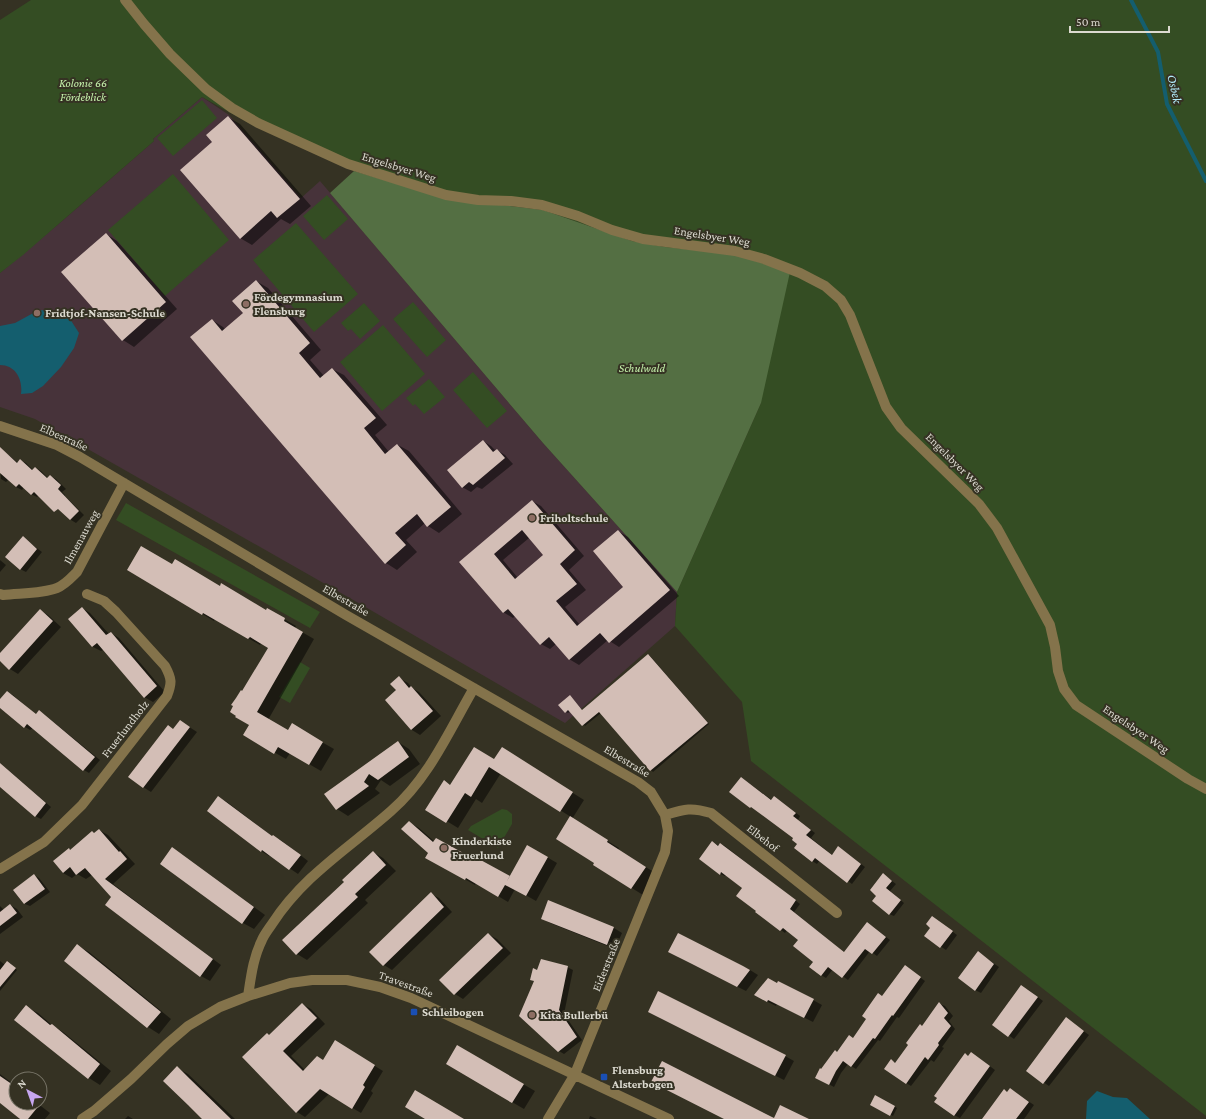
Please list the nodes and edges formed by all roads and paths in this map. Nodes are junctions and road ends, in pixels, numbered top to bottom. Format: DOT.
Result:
graph roads {
  1 [pos="125,0"];
  2 [pos="0,426"];
  3 [pos="124,483"];
  4 [pos="0,594"];
  5 [pos="87,594"];
  6 [pos="474,688"];
  7 [pos="1206,789"];
  8 [pos="665,814"];
  9 [pos="0,869"];
  10 [pos="837,913"];
  11 [pos="248,996"];
  12 [pos="575,1074"];
  13 [pos="82,1119"];
  14 [pos="548,1119"];
  15 [pos="669,1119"];
  1 -- 7 [label="street, Engelsbyer Weg"];
  2 -- 3 [label="street, Elbestraße"];
  3 -- 4 [label="street, Ilmenauweg"];
  3 -- 6 [label="street, Elbestraße"];
  5 -- 9 [label="street, Fruerlundholz"];
  6 -- 8 [label="street, Elbestraße"];
  6 -- 11 [label="street"];
  8 -- 10 [label="street, Elbehof"];
  8 -- 12 [label="street, Eiderstraße"];
  11 -- 12 [label="street, Travestraße"];
  11 -- 13 [label="street, Travestraße"];
  12 -- 14 [label="street, Eiderstraße"];
  12 -- 15 [label="street, Travestraße"];
}
